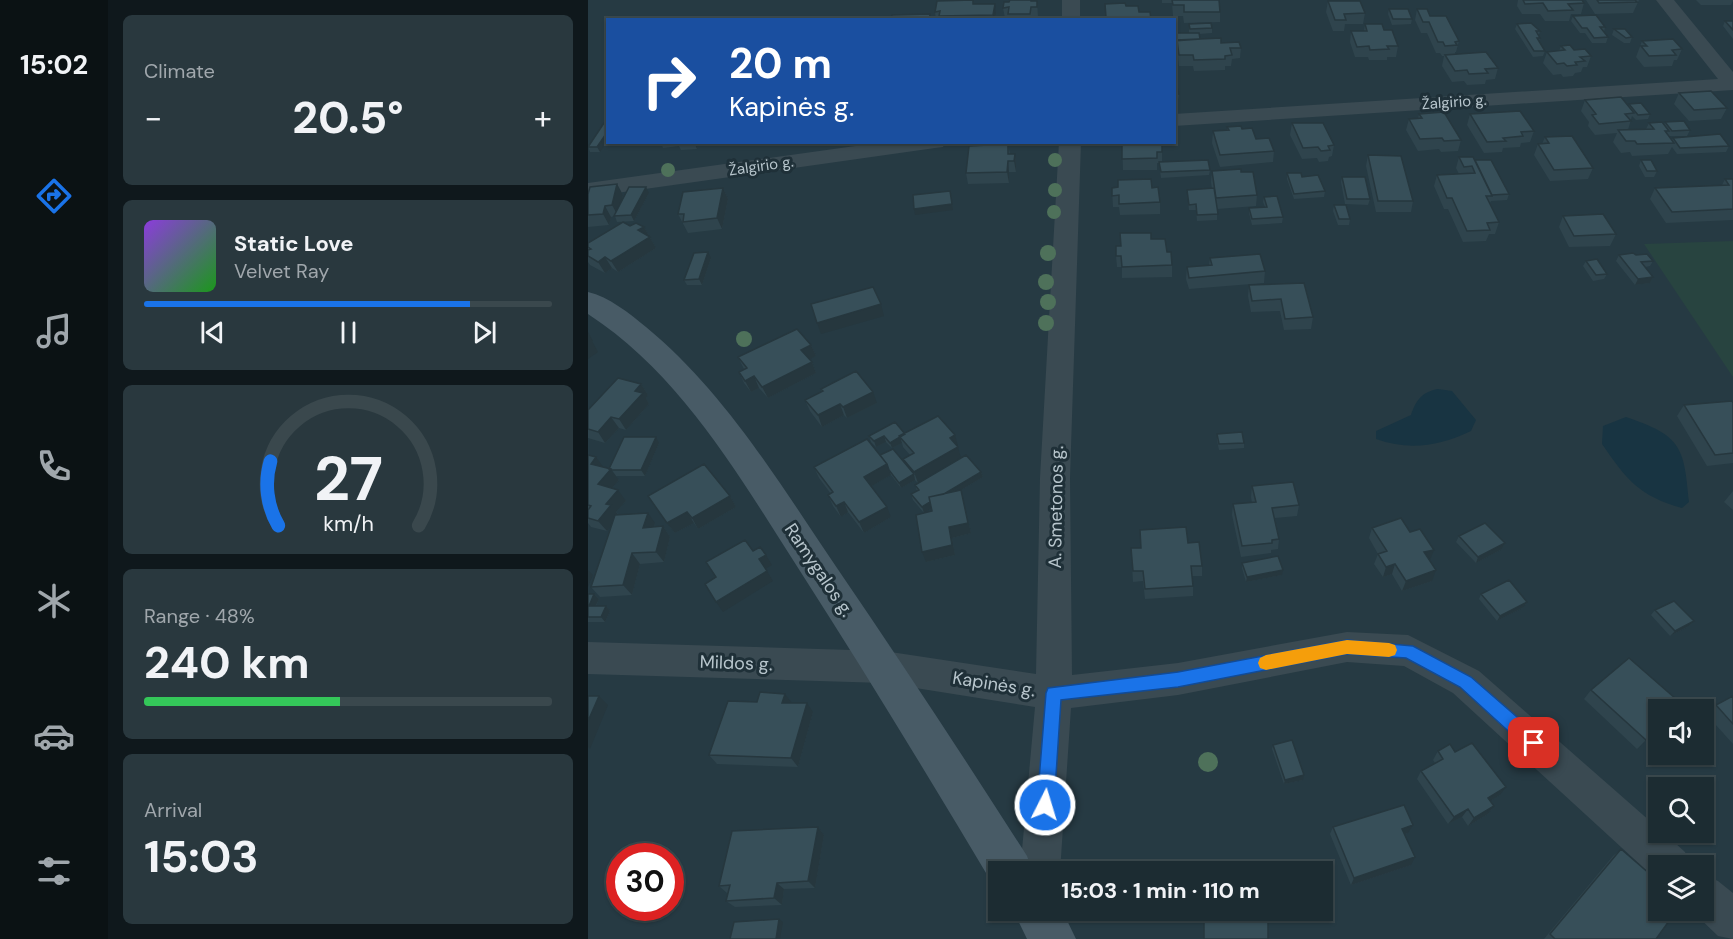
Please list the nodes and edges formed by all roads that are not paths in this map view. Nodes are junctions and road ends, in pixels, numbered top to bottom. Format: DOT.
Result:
graph roads {
  1 [pos="1071,0"];
  2 [pos="1665,0"];
  3 [pos="1071,18"];
  4 [pos="1732,84"];
  5 [pos="1176,120"];
  6 [pos="921,144"];
  7 [pos="1070,144"];
  8 [pos="588,190"];
  9 [pos="588,301"];
  10 [pos="588,658"];
  11 [pos="884,667"];
  12 [pos="1054,693"];
  13 [pos="1659,855"];
  14 [pos="1004,861"];
  15 [pos="1043,861"];
  16 [pos="1714,905"];
  17 [pos="1733,921"];
  1 -- 3 [label="street"];
  2 -- 4 [label="street"];
  4 -- 5 [label="street, Žalgirio g."];
  6 -- 8 [label="street, Žalgirio g."];
  7 -- 12 [label="street, A. Smetonos g."];
  9 -- 11 [label="main road, Ramygalos g."];
  10 -- 11 [label="street, Mildos g."];
  11 -- 12 [label="street, Kapinės g."];
  11 -- 14 [label="main road, Ramygalos g."];
  12 -- 13 [label="street, Kapinės g."];
  12 -- 15 [label="street, A. Smetonos g."];
  16 -- 17 [label="street"];
}
